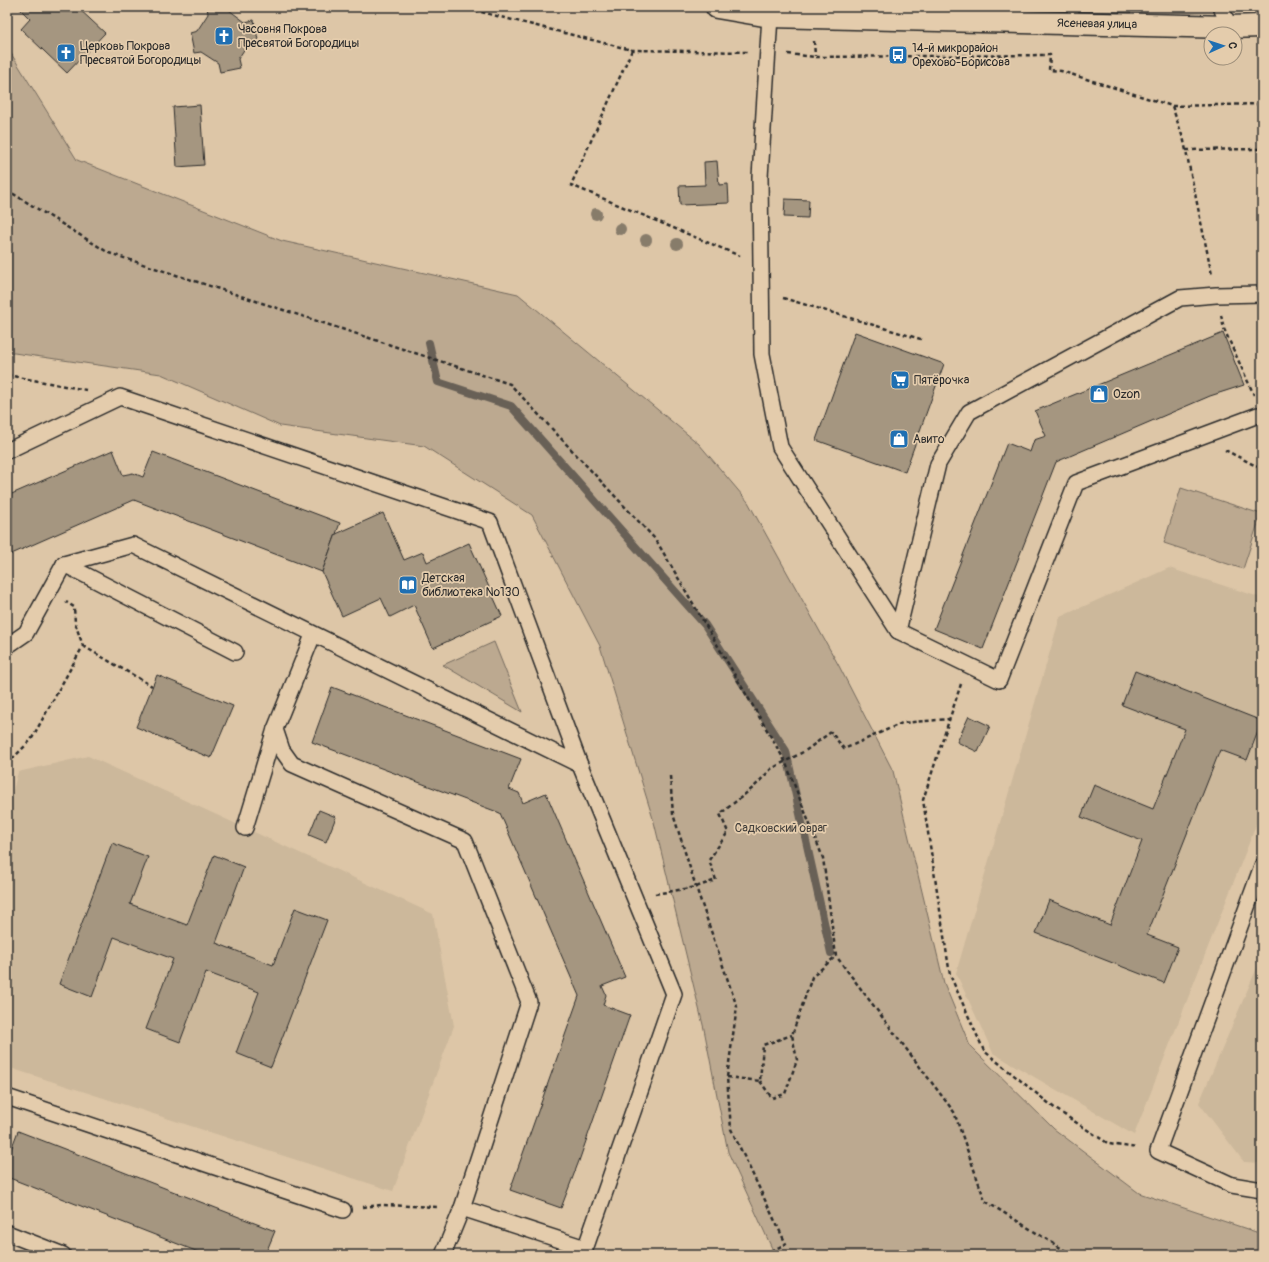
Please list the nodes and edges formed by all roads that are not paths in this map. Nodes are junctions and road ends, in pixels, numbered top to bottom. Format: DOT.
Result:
graph roads {
  1 [pos="717,7"];
  2 [pos="1221,7"];
  3 [pos="770,16"];
  4 [pos="1203,26"];
  5 [pos="1229,26"];
  6 [pos="1262,26"];
  7 [pos="1243,27"];
  8 [pos="1262,294"];
  9 [pos="1262,415"];
  10 [pos="7,451"];
  11 [pos="64,564"];
  12 [pos="898,631"];
  13 [pos="313,635"];
  14 [pos="7,646"];
  15 [pos="235,652"];
  16 [pos="275,729"];
  17 [pos="580,764"];
  18 [pos="245,828"];
  19 [pos="1262,866"];
  20 [pos="7,1097"];
  21 [pos="1262,1190"];
  22 [pos="462,1208"];
  23 [pos="343,1210"];
  24 [pos="7,1233"];
  25 [pos="584,1251"];
  26 [pos="63,1255"];
  27 [pos="443,1255"];
  1 -- 3 [label="main road, Ясеневая улица"];
  2 -- 5 [label="lane"];
  3 -- 4 [label="main road, Ясеневая улица"];
  3 -- 12 [label="lane"];
  6 -- 7 [label="main road, Ясеневая улица"];
  8 -- 12 [label="lane"];
  9 -- 12 [label="lane"];
  10 -- 17 [label="lane"];
  11 -- 13 [label="lane"];
  11 -- 14 [label="lane"];
  11 -- 15 [label="lane"];
  13 -- 16 [label="lane"];
  13 -- 17 [label="lane"];
  16 -- 18 [label="lane"];
  16 -- 22 [label="lane"];
  17 -- 25 [label="lane"];
  19 -- 21 [label="lane"];
  20 -- 23 [label="lane"];
  22 -- 25 [label="lane"];
  22 -- 27 [label="lane"];
  24 -- 26 [label="lane"];
}
